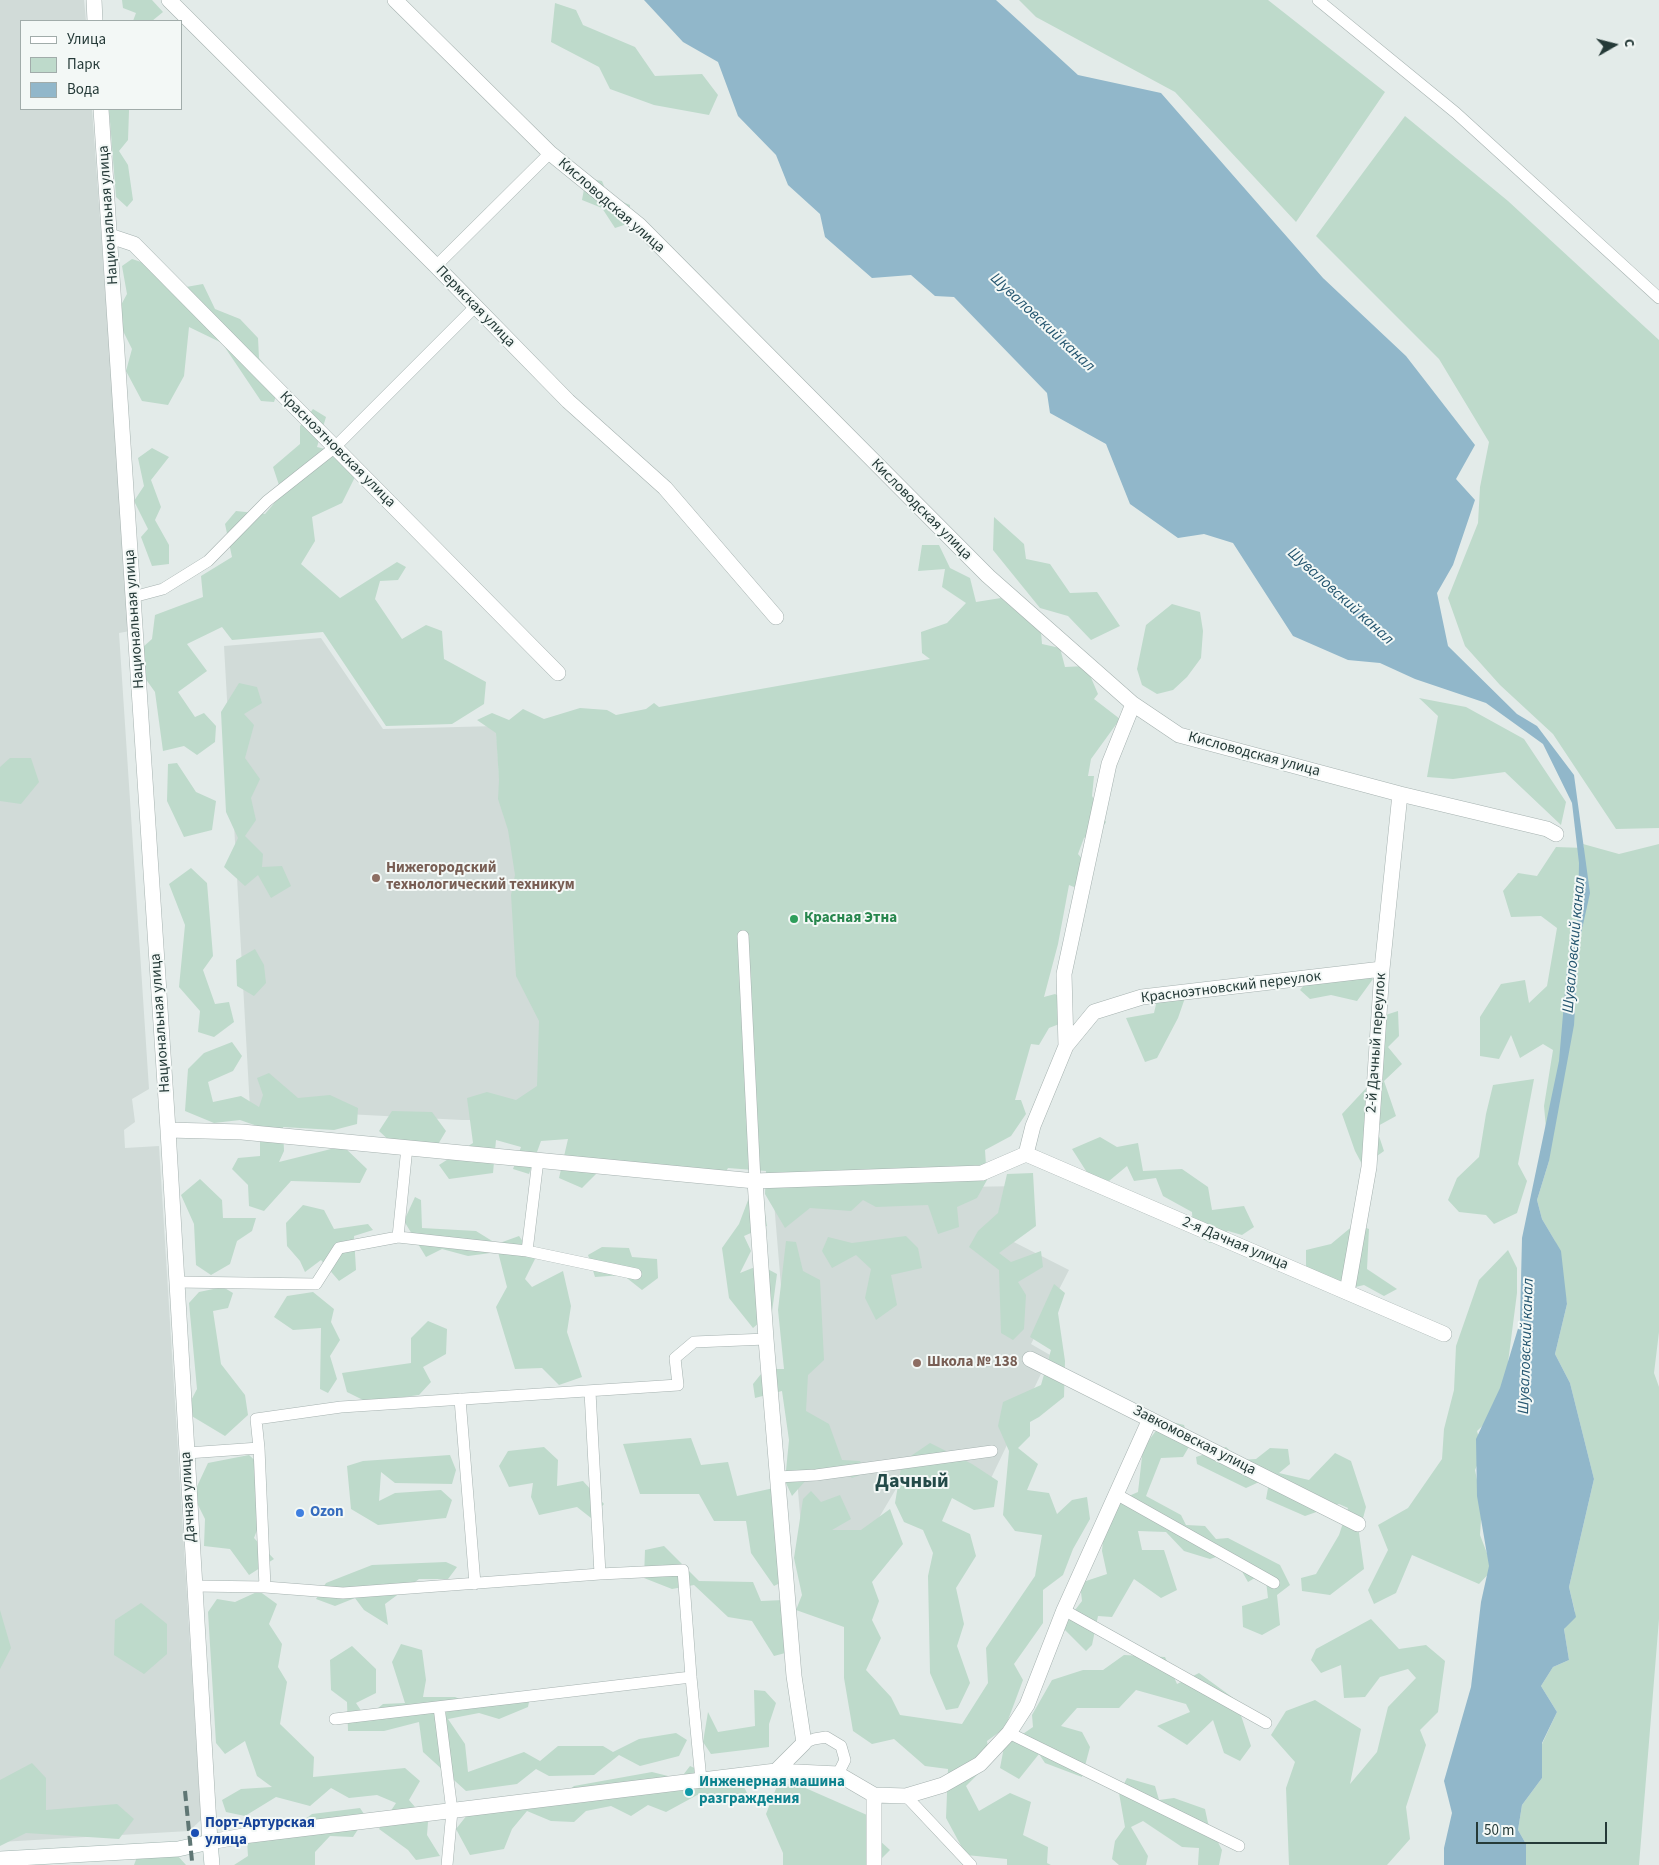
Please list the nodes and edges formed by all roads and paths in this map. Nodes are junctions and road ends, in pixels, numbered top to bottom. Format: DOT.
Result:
graph roads {
  1 [pos="94,0"];
  2 [pos="169,0"];
  3 [pos="395,0"];
  4 [pos="1318,0"];
  5 [pos="95,20"];
  6 [pos="101,110"];
  7 [pos="550,153"];
  8 [pos="110,236"];
  9 [pos="436,266"];
  10 [pos="1659,298"];
  11 [pos="475,307"];
  12 [pos="334,448"];
  13 [pos="133,597"];
  14 [pos="776,618"];
  15 [pos="558,673"];
  16 [pos="1133,704"];
  17 [pos="1400,794"];
  18 [pos="1556,834"];
  19 [pos="743,936"];
  20 [pos="1382,969"];
  21 [pos="1066,1046"];
  22 [pos="168,1130"];
  23 [pos="408,1147"];
  24 [pos="1026,1154"];
  25 [pos="538,1160"];
  26 [pos="756,1181"];
  27 [pos="398,1237"];
  28 [pos="527,1251"];
  29 [pos="636,1274"];
  30 [pos="177,1282"];
  31 [pos="1347,1292"];
  32 [pos="1444,1334"];
  33 [pos="766,1339"];
  34 [pos="1030,1359"];
  35 [pos="590,1392"];
  36 [pos="460,1399"];
  37 [pos="1150,1419"];
  38 [pos="259,1448"];
  39 [pos="992,1451"];
  40 [pos="187,1453"];
  41 [pos="778,1477"];
  42 [pos="1116,1494"];
  43 [pos="1358,1524"];
  44 [pos="600,1574"];
  45 [pos="1274,1583"];
  46 [pos="475,1584"];
  47 [pos="195,1586"];
  48 [pos="265,1587"];
  49 [pos="1064,1610"];
  50 [pos="691,1677"];
  51 [pos="439,1707"];
  52 [pos="335,1719"];
  53 [pos="1266,1723"];
  54 [pos="1009,1732"];
  55 [pos="804,1743"];
  56 [pos="776,1771"];
  57 [pos="838,1774"];
  58 [pos="701,1780"];
  59 [pos="874,1795"];
  60 [pos="906,1796"];
  61 [pos="452,1811"];
  62 [pos="210,1842"];
  63 [pos="1239,1846"];
  64 [pos="0,1859"];
  65 [pos="212,1865"];
  66 [pos="447,1865"];
  67 [pos="874,1865"];
  68 [pos="971,1865"];
  1 -- 5 [label="street"];
  2 -- 9 [label="street, Пермская улица"];
  3 -- 7 [label="street, Кисловодская улица"];
  4 -- 10 [label="lane"];
  6 -- 8 [label="street, Национальная улица"];
  7 -- 9 [label="lane"];
  7 -- 16 [label="street, Кисловодская улица"];
  8 -- 12 [label="street, Красноэтновская улица"];
  8 -- 13 [label="street, Национальная улица"];
  9 -- 11 [label="street, Пермская улица"];
  11 -- 12 [label="lane"];
  11 -- 14 [label="street, Пермская улица"];
  12 -- 13 [label="lane"];
  12 -- 15 [label="street, Красноэтновская улица"];
  13 -- 22 [label="street, Национальная улица"];
  16 -- 17 [label="street, Кисловодская улица"];
  16 -- 21 [label="street"];
  17 -- 18 [label="street, Кисловодская улица"];
  17 -- 20 [label="street, 2-й Дачный переулок"];
  19 -- 26 [label="lane"];
  20 -- 21 [label="street, Красноэтновский переулок"];
  20 -- 31 [label="street, 2-й Дачный переулок"];
  21 -- 24 [label="street"];
  22 -- 23 [label="street"];
  22 -- 30 [label="street, Дачная улица"];
  23 -- 25 [label="street"];
  23 -- 27 [label="lane"];
  24 -- 26 [label="street"];
  24 -- 31 [label="street, 2-я Дачная улица"];
  25 -- 26 [label="street"];
  25 -- 28 [label="lane"];
  26 -- 33 [label="street"];
  27 -- 28 [label="lane"];
  27 -- 30 [label="lane"];
  28 -- 29 [label="lane"];
  30 -- 40 [label="street, Дачная улица"];
  31 -- 32 [label="street, 2-я Дачная улица"];
  33 -- 35 [label="lane"];
  33 -- 41 [label="street"];
  34 -- 37 [label="street, Завкомовская улица"];
  35 -- 36 [label="lane"];
  35 -- 44 [label="lane"];
  36 -- 38 [label="lane"];
  36 -- 46 [label="lane"];
  37 -- 42 [label="street"];
  37 -- 43 [label="street, Завкомовская улица"];
  38 -- 40 [label="lane"];
  38 -- 48 [label="lane"];
  39 -- 41 [label="lane"];
  40 -- 47 [label="street, Дачная улица"];
  41 -- 55 [label="street"];
  42 -- 45 [label="lane"];
  42 -- 49 [label="street"];
  44 -- 46 [label="lane"];
  44 -- 50 [label="lane"];
  46 -- 48 [label="lane"];
  47 -- 48 [label="lane"];
  47 -- 62 [label="street, Дачная улица"];
  49 -- 53 [label="lane"];
  49 -- 54 [label="street"];
  50 -- 51 [label="lane"];
  50 -- 58 [label="lane"];
  51 -- 52 [label="lane"];
  51 -- 61 [label="lane"];
  54 -- 60 [label="street"];
  54 -- 63 [label="lane"];
  55 -- 56 [label="street"];
  55 -- 57 [label="lane"];
  56 -- 57 [label="street"];
  56 -- 58 [label="street"];
  57 -- 59 [label="street"];
  58 -- 61 [label="street"];
  59 -- 60 [label="street"];
  59 -- 67 [label="street"];
  60 -- 68 [label="lane"];
  61 -- 62 [label="street"];
  61 -- 66 [label="lane"];
  62 -- 64 [label="street"];
  62 -- 65 [label="street, Дачная улица"];
}
